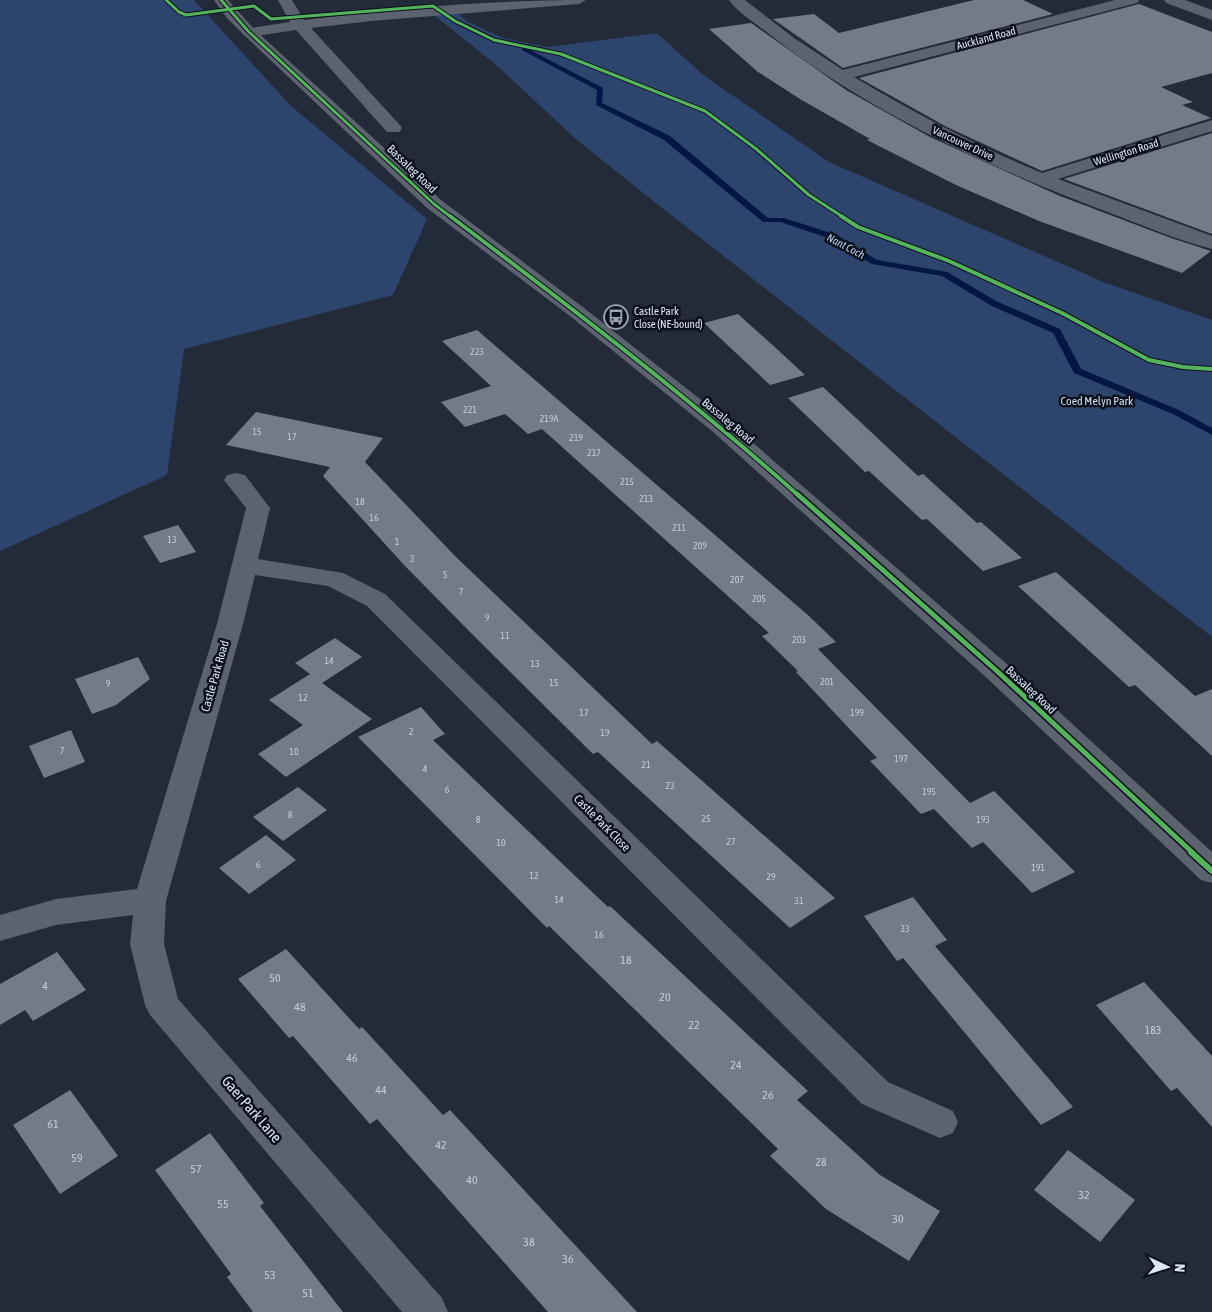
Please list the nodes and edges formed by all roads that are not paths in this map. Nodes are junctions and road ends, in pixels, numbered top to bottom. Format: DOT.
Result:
graph roads {
  1 [pos="221,0"];
  2 [pos="285,0"];
  3 [pos="579,0"];
  4 [pos="736,0"];
  5 [pos="1132,0"];
  6 [pos="1172,0"];
  7 [pos="1212,15"];
  8 [pos="299,24"];
  9 [pos="249,32"];
  10 [pos="840,76"];
  11 [pos="1212,125"];
  12 [pos="393,128"];
  13 [pos="1040,179"];
  14 [pos="1212,243"];
  15 [pos="236,480"];
  16 [pos="245,565"];
  17 [pos="1212,870"];
  18 [pos="153,889"];
  19 [pos="0,928"];
  20 [pos="940,1122"];
  21 [pos="428,1312"];
  1 -- 9 [label="street, Bassaleg Road"];
  2 -- 8 [label="street, Bassaleg Road"];
  3 -- 8 [label="street"];
  4 -- 10 [label="street, Vancouver Drive"];
  5 -- 10 [label="street, Auckland Road"];
  6 -- 7 [label="street"];
  8 -- 9 [label="street"];
  8 -- 12 [label="street, Bassaleg Road"];
  9 -- 17 [label="street, Bassaleg Road"];
  10 -- 13 [label="street, Vancouver Drive"];
  11 -- 13 [label="street, Wellington Road"];
  13 -- 14 [label="street, Vancouver Drive"];
  15 -- 16 [label="street, Castle Park Road"];
  16 -- 18 [label="street, Castle Park Road"];
  16 -- 20 [label="street, Castle Park Close"];
  18 -- 19 [label="street"];
  18 -- 21 [label="street, Gaer Park Lane"];
}
